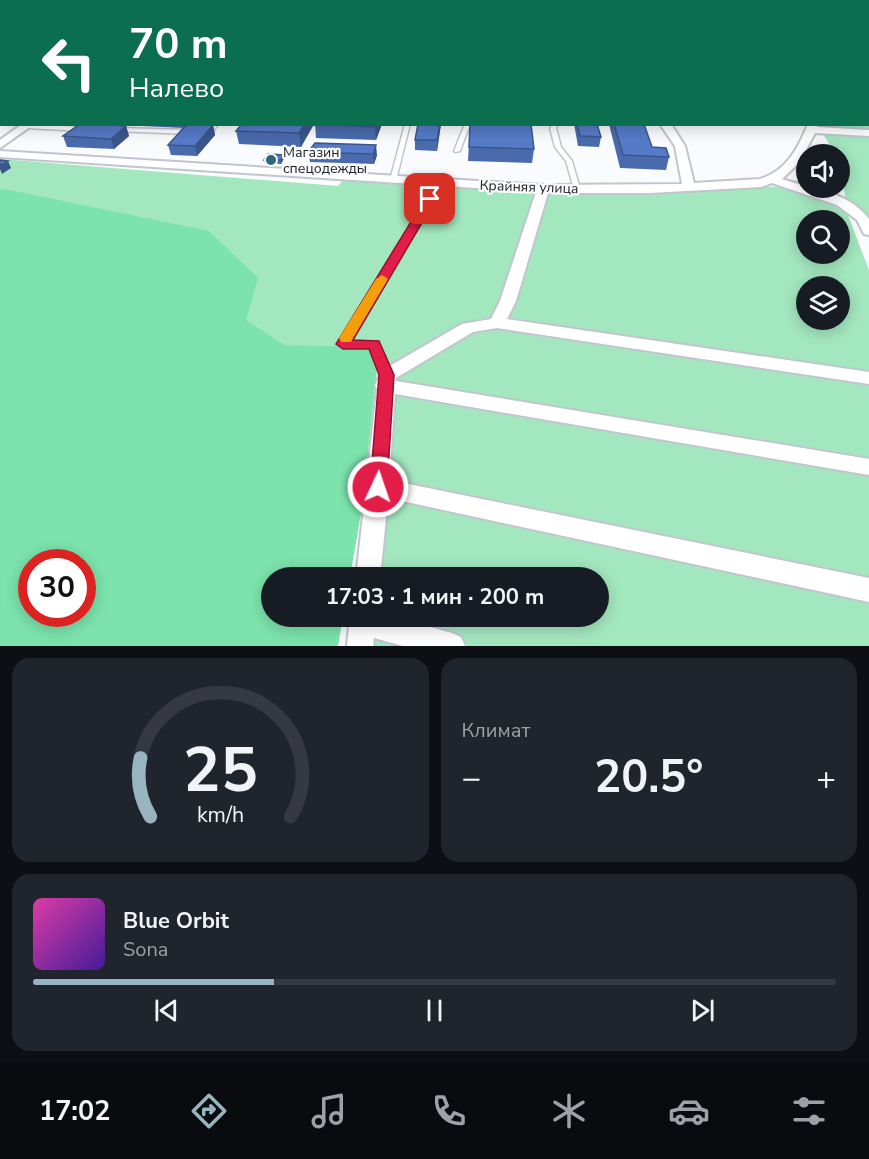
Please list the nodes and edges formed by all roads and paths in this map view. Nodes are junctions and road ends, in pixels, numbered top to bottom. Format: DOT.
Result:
graph roads {
  1 [pos="26,126"];
  2 [pos="41,126"];
  3 [pos="87,126"];
  4 [pos="214,126"];
  5 [pos="407,126"];
  6 [pos="467,126"];
  7 [pos="554,126"];
  8 [pos="666,126"];
  9 [pos="812,127"];
  10 [pos="83,129"];
  11 [pos="94,130"];
  12 [pos="105,130"];
  13 [pos="869,134"];
  14 [pos="0,145"];
  15 [pos="456,151"];
  16 [pos="0,154"];
  17 [pos="393,180"];
  18 [pos="774,180"];
  19 [pos="437,183"];
  20 [pos="689,186"];
  21 [pos="543,189"];
  22 [pos="577,189"];
  23 [pos="869,231"];
  24 [pos="497,323"];
  25 [pos="869,378"];
  26 [pos="385,380"];
  27 [pos="869,466"];
  28 [pos="378,487"];
  29 [pos="369,567"];
  30 [pos="869,590"];
  31 [pos="362,628"];
  32 [pos="452,646"];
  1 -- 14 [label="street"];
  2 -- 10 [label="lane"];
  3 -- 10 [label="lane"];
  4 -- 12 [label="lane"];
  5 -- 17 [label="lane"];
  6 -- 15 [label="lane"];
  7 -- 22 [label="lane"];
  8 -- 20 [label="street"];
  9 -- 13 [label="street"];
  9 -- 18 [label="street"];
  10 -- 11 [label="lane"];
  16 -- 17 [label="street, Крайняя улица"];
  17 -- 19 [label="street, Крайняя улица"];
  18 -- 20 [label="street, Крайняя улица"];
  18 -- 23 [label="street"];
  19 -- 21 [label="street, Крайняя улица"];
  19 -- 26 [label="lane"];
  20 -- 22 [label="street, Крайняя улица"];
  21 -- 22 [label="street, Крайняя улица"];
  21 -- 24 [label="street"];
  24 -- 25 [label="street"];
  24 -- 26 [label="street"];
  26 -- 27 [label="street"];
  26 -- 28 [label="street"];
  28 -- 29 [label="street"];
  28 -- 30 [label="street"];
  31 -- 32 [label="street"];
}
